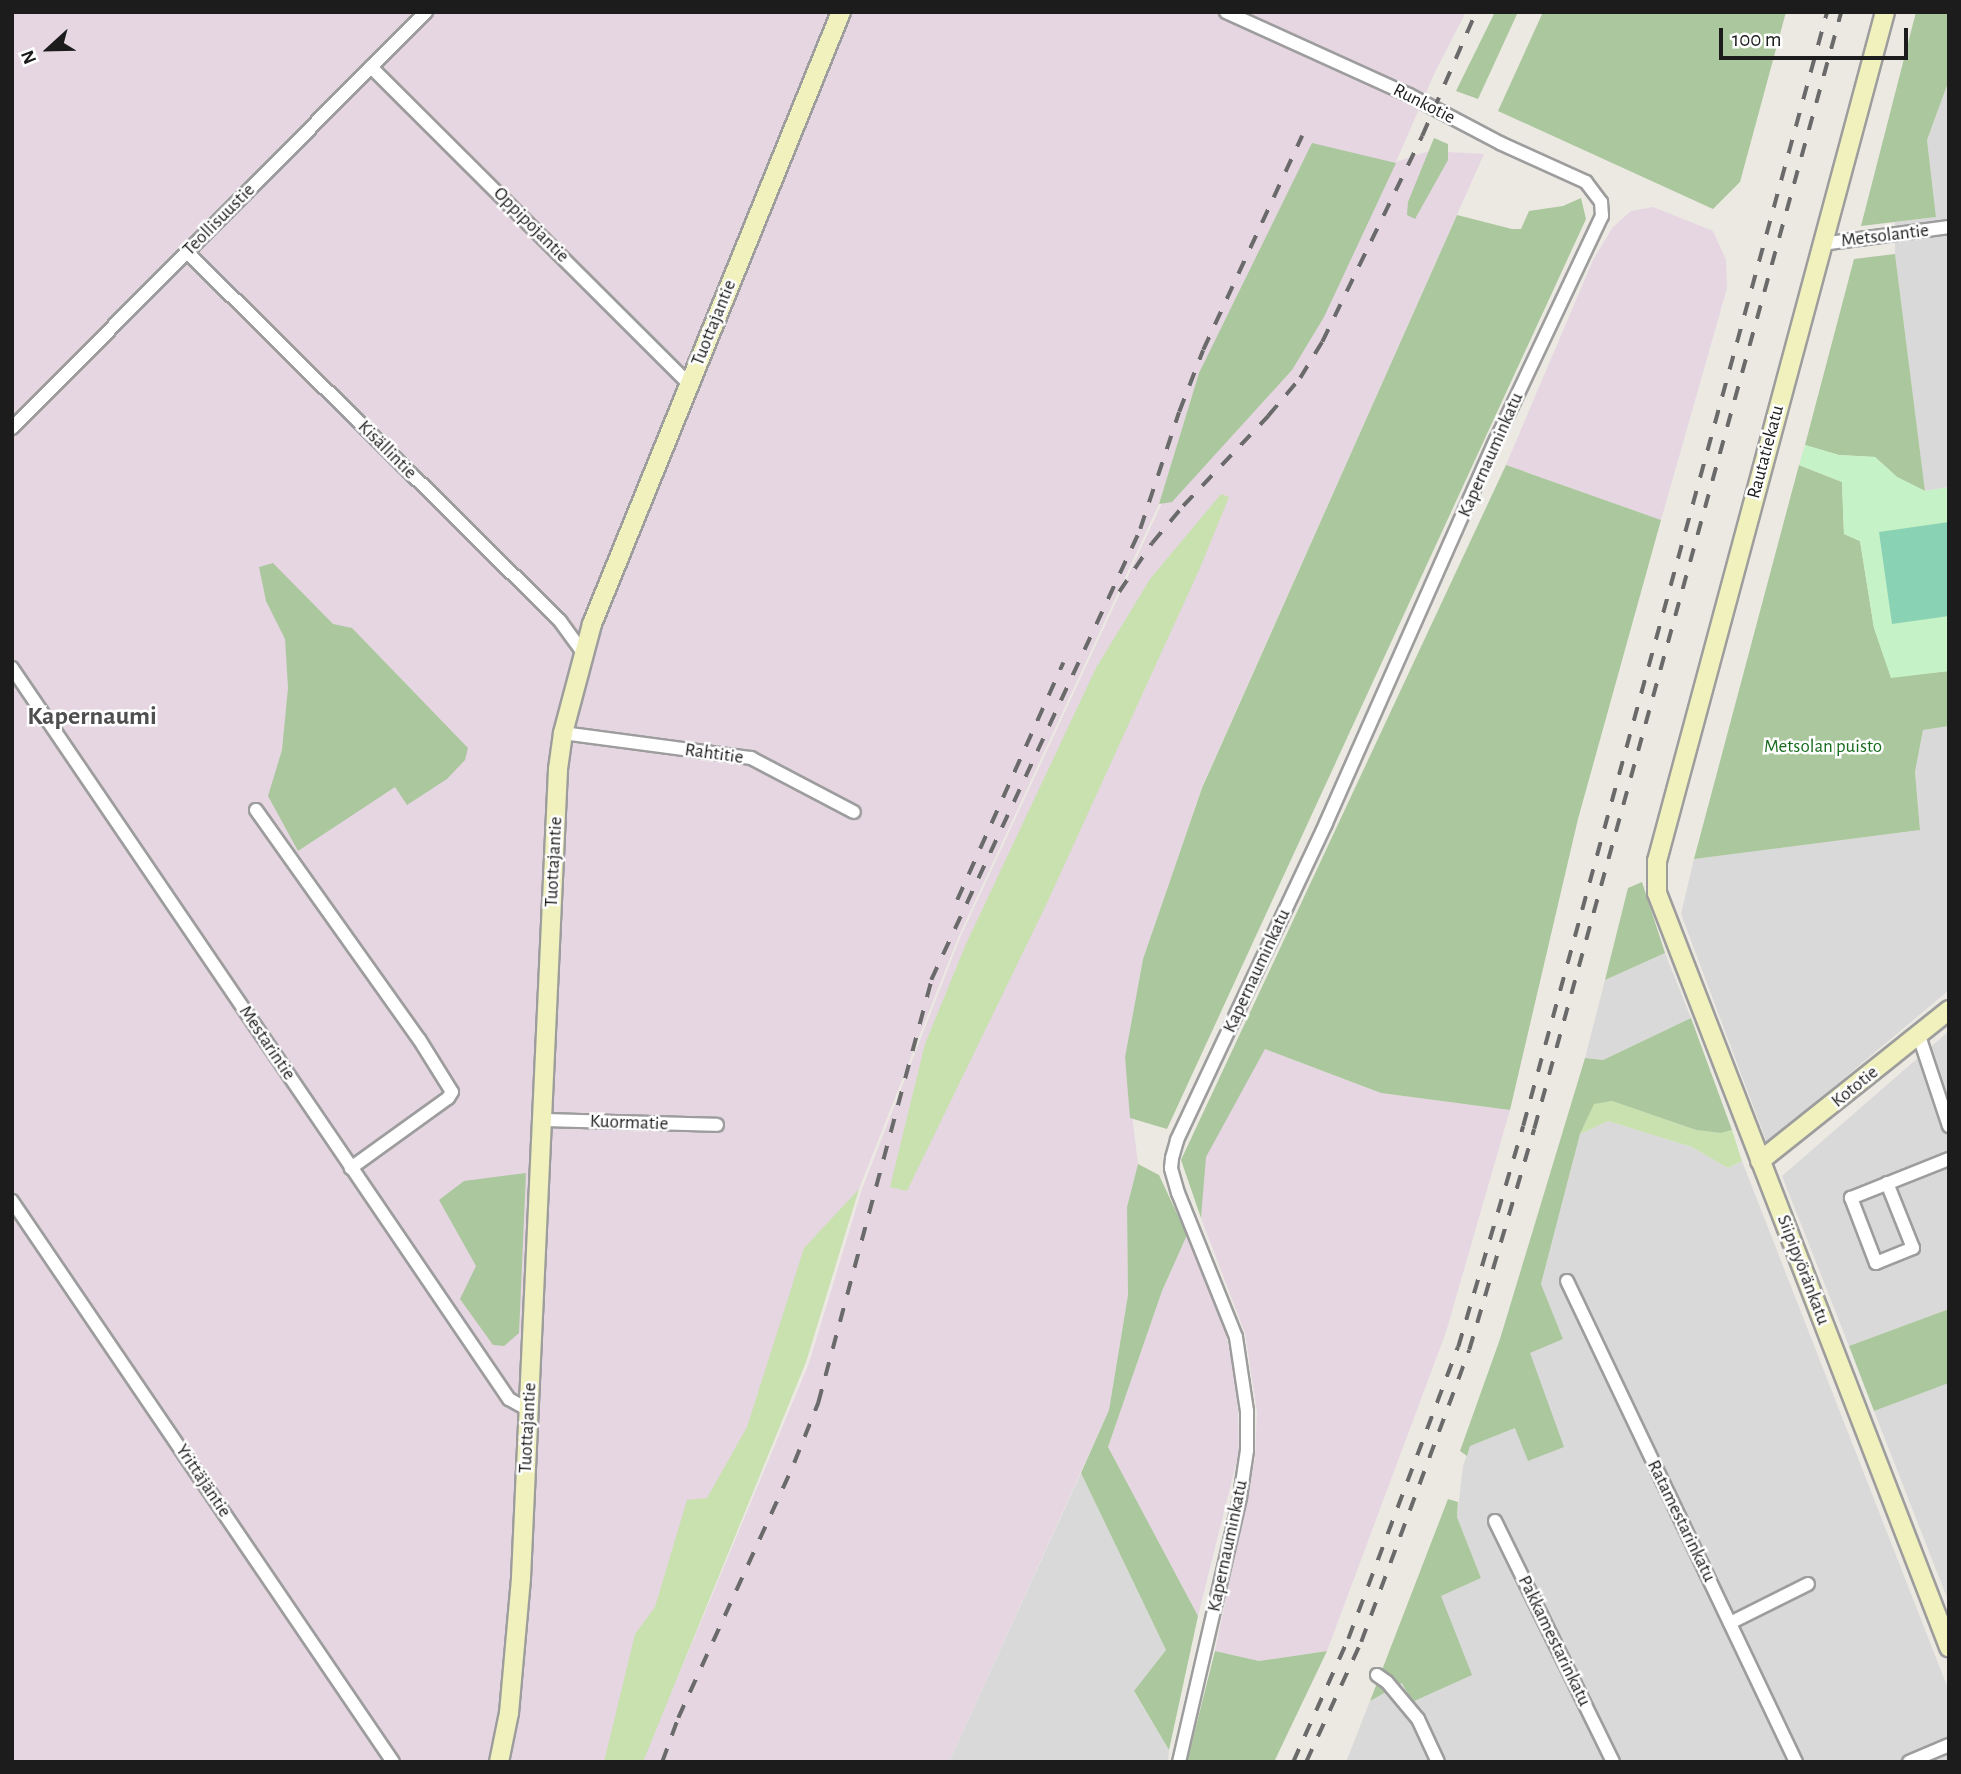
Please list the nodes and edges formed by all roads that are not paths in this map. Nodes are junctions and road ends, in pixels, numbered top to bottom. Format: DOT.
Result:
graph roads {
  1 [pos="426,12"];
  2 [pos="841,12"];
  3 [pos="1226,12"];
  4 [pos="1885,12"];
  5 [pos="371,67"];
  6 [pos="1602,216"];
  7 [pos="1949,227"];
  8 [pos="1822,244"];
  9 [pos="187,252"];
  10 [pos="689,384"];
  11 [pos="12,428"];
  12 [pos="582,651"];
  13 [pos="12,668"];
  14 [pos="563,733"];
  15 [pos="256,810"];
  16 [pos="854,812"];
  17 [pos="1657,893"];
  18 [pos="1949,1010"];
  19 [pos="1919,1035"];
  20 [pos="1946,1109"];
  21 [pos="542,1120"];
  22 [pos="717,1125"];
  23 [pos="1949,1126"];
  24 [pos="1949,1159"];
  25 [pos="1760,1161"];
  26 [pos="351,1168"];
  27 [pos="1887,1183"];
  28 [pos="12,1201"];
  29 [pos="1567,1281"];
  30 [pos="529,1410"];
  31 [pos="1495,1521"];
  32 [pos="1808,1584"];
  33 [pos="1730,1623"];
  34 [pos="1949,1647"];
  35 [pos="1377,1675"];
  36 [pos="1949,1745"];
  37 [pos="393,1762"];
  38 [pos="499,1762"];
  39 [pos="1179,1762"];
  40 [pos="1438,1762"];
  41 [pos="1613,1762"];
  42 [pos="1796,1762"];
  43 [pos="1909,1762"];
  1 -- 5 [label="street, Teollisuustie"];
  2 -- 10 [label="street, Tuottajantie"];
  3 -- 6 [label="street, Runkotie"];
  4 -- 8 [label="street, Rautatiekatu"];
  5 -- 9 [label="street, Teollisuustie"];
  5 -- 10 [label="street, Oppipojantie"];
  6 -- 39 [label="street, Kapernauminkatu"];
  7 -- 8 [label="street, Metsolantie"];
  8 -- 17 [label="street, Rautatiekatu"];
  9 -- 11 [label="street, Teollisuustie"];
  9 -- 12 [label="street, Kisällintie"];
  10 -- 12 [label="street, Tuottajantie"];
  12 -- 14 [label="street, Tuottajantie"];
  13 -- 26 [label="street, Mestarintie"];
  14 -- 16 [label="street, Rahtitie"];
  14 -- 21 [label="street, Tuottajantie"];
  15 -- 26 [label="street"];
  17 -- 25 [label="street, Siipipyöränkatu"];
  18 -- 19 [label="street, Kototie"];
  19 -- 20 [label="street"];
  19 -- 25 [label="street, Kototie"];
  20 -- 23 [label="street"];
  21 -- 22 [label="street, Kuormatie"];
  21 -- 30 [label="street, Tuottajantie"];
  24 -- 27 [label="street"];
  25 -- 34 [label="street, Siipipyöränkatu"];
  26 -- 30 [label="street, Mestarintie"];
  27 -- 27 [label="street"];
  28 -- 37 [label="street, Yrittäjäntie"];
  29 -- 33 [label="street, Ratamestarinkatu"];
  30 -- 38 [label="street, Tuottajantie"];
  31 -- 41 [label="street, Pakkamestarinkatu"];
  32 -- 33 [label="street"];
  33 -- 42 [label="street, Ratamestarinkatu"];
  35 -- 40 [label="street"];
  36 -- 43 [label="street"];
}
